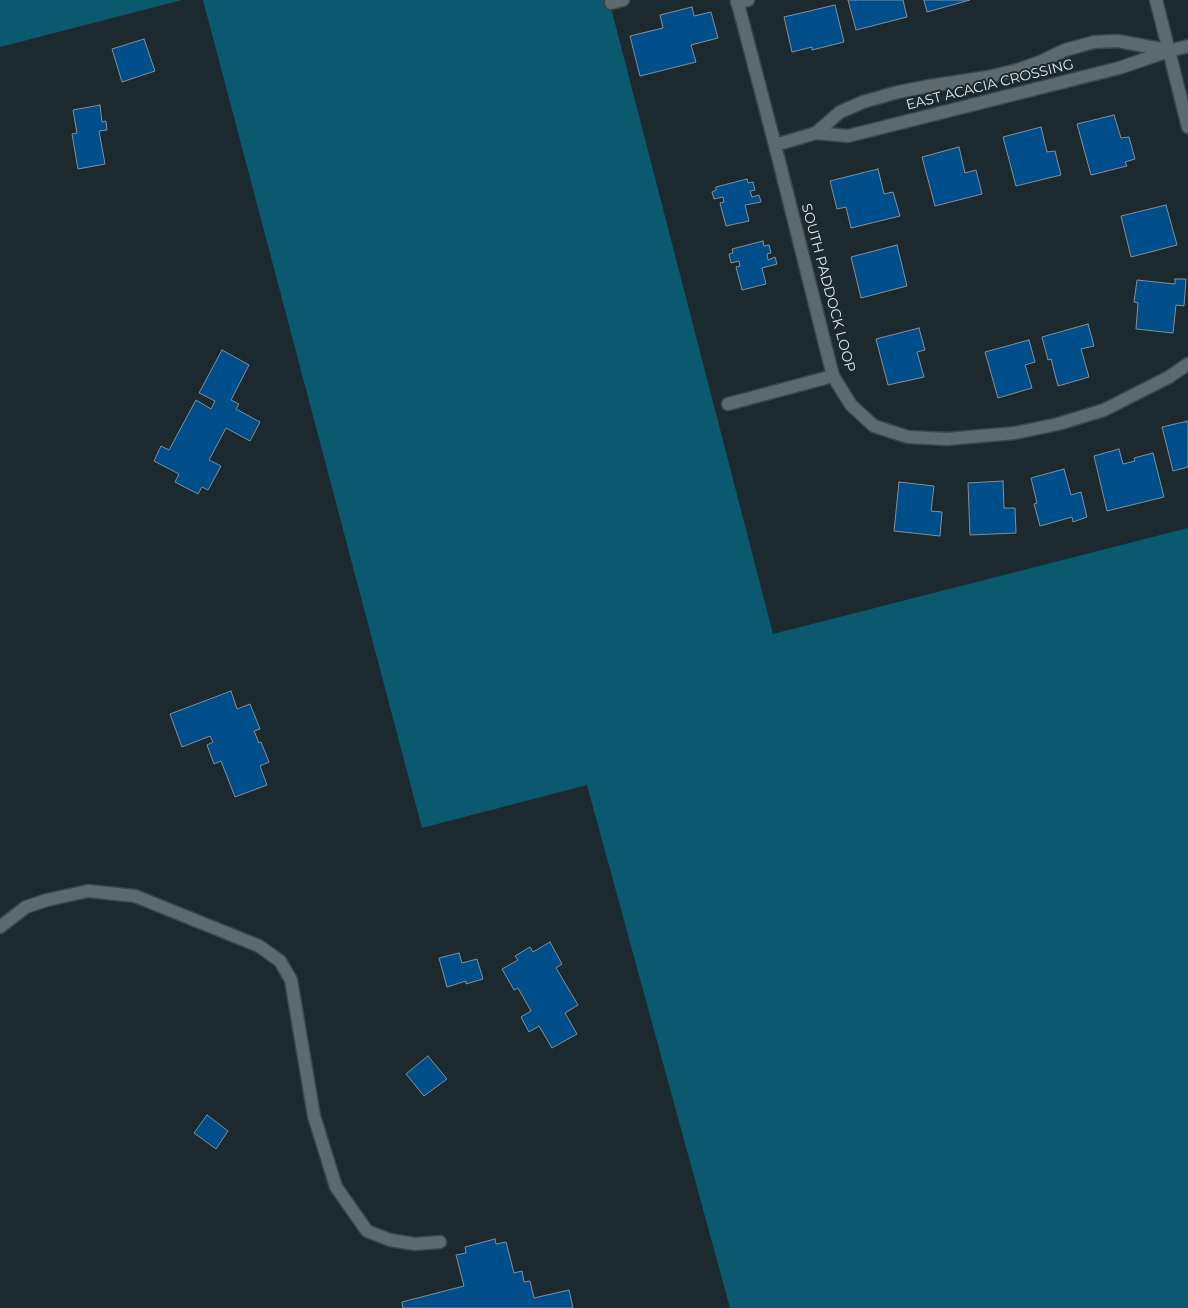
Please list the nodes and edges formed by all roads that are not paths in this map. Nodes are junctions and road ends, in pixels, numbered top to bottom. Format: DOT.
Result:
graph roads {
  1 [pos="1156,0"];
  2 [pos="741,1"];
  3 [pos="1188,46"];
  4 [pos="1169,50"];
  5 [pos="1188,126"];
  6 [pos="816,133"];
  7 [pos="775,145"];
  8 [pos="1188,364"];
  9 [pos="833,376"];
  10 [pos="728,404"];
  11 [pos="0,927"];
  12 [pos="440,1242"];
  1 -- 4 [label="street"];
  2 -- 7 [label="street, SOUTH PADDOCK LOOP"];
  3 -- 4 [label="street, EAST ACACIA CROSSING"];
  4 -- 5 [label="street"];
  4 -- 6 [label="street, EAST ACACIA CROSSING"];
  4 -- 6 [label="street, EAST ACACIA CROSSING"];
  6 -- 7 [label="street, EAST ACACIA CROSSING"];
  7 -- 9 [label="street, SOUTH PADDOCK LOOP"];
  8 -- 9 [label="street, SOUTH PADDOCK LOOP"];
  9 -- 10 [label="street"];
  11 -- 12 [label="street"];
}
